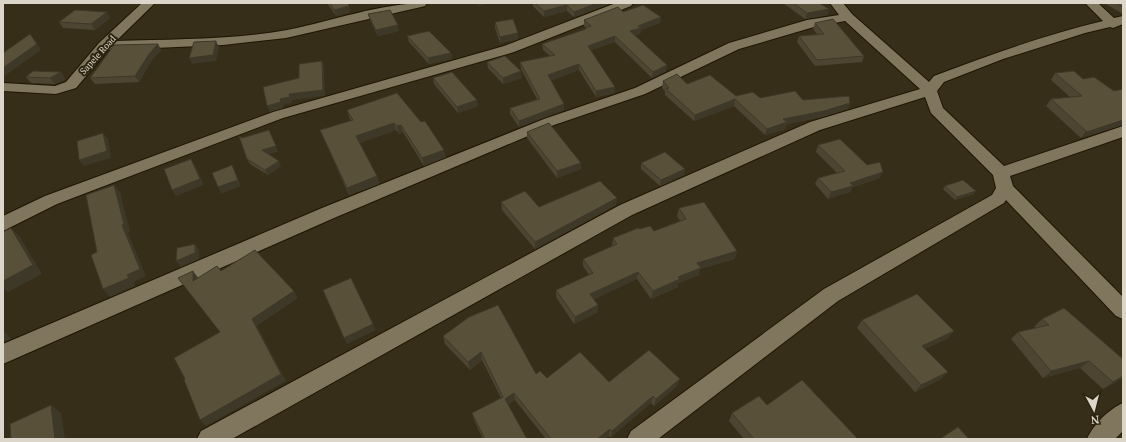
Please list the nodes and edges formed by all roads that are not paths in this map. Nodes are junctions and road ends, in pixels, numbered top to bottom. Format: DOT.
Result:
graph roads {
  1 [pos="149,3"];
  2 [pos="421,3"];
  3 [pos="627,3"];
  4 [pos="836,3"];
  5 [pos="1091,3"];
  6 [pos="1108,3"];
  7 [pos="848,16"];
  8 [pos="1118,22"];
  9 [pos="104,46"];
  10 [pos="3,87"];
  11 [pos="930,91"];
  12 [pos="1123,131"];
  13 [pos="1003,181"];
  14 [pos="3,224"];
  15 [pos="1123,310"];
  16 [pos="3,354"];
  17 [pos="1123,414"];
  18 [pos="209,439"];
  19 [pos="639,439"];
  20 [pos="1099,439"];
  1 -- 9 [label="street, Sapele Road"];
  2 -- 9 [label="street"];
  3 -- 14 [label="street"];
  4 -- 7 [label="street"];
  5 -- 8 [label="street"];
  6 -- 8 [label="street"];
  7 -- 11 [label="street"];
  7 -- 16 [label="street"];
  8 -- 11 [label="street"];
  9 -- 10 [label="street, Sapele Road"];
  11 -- 13 [label="street"];
  11 -- 18 [label="street"];
  12 -- 13 [label="street"];
  13 -- 15 [label="street"];
  13 -- 19 [label="street"];
  17 -- 20 [label="street"];
}
